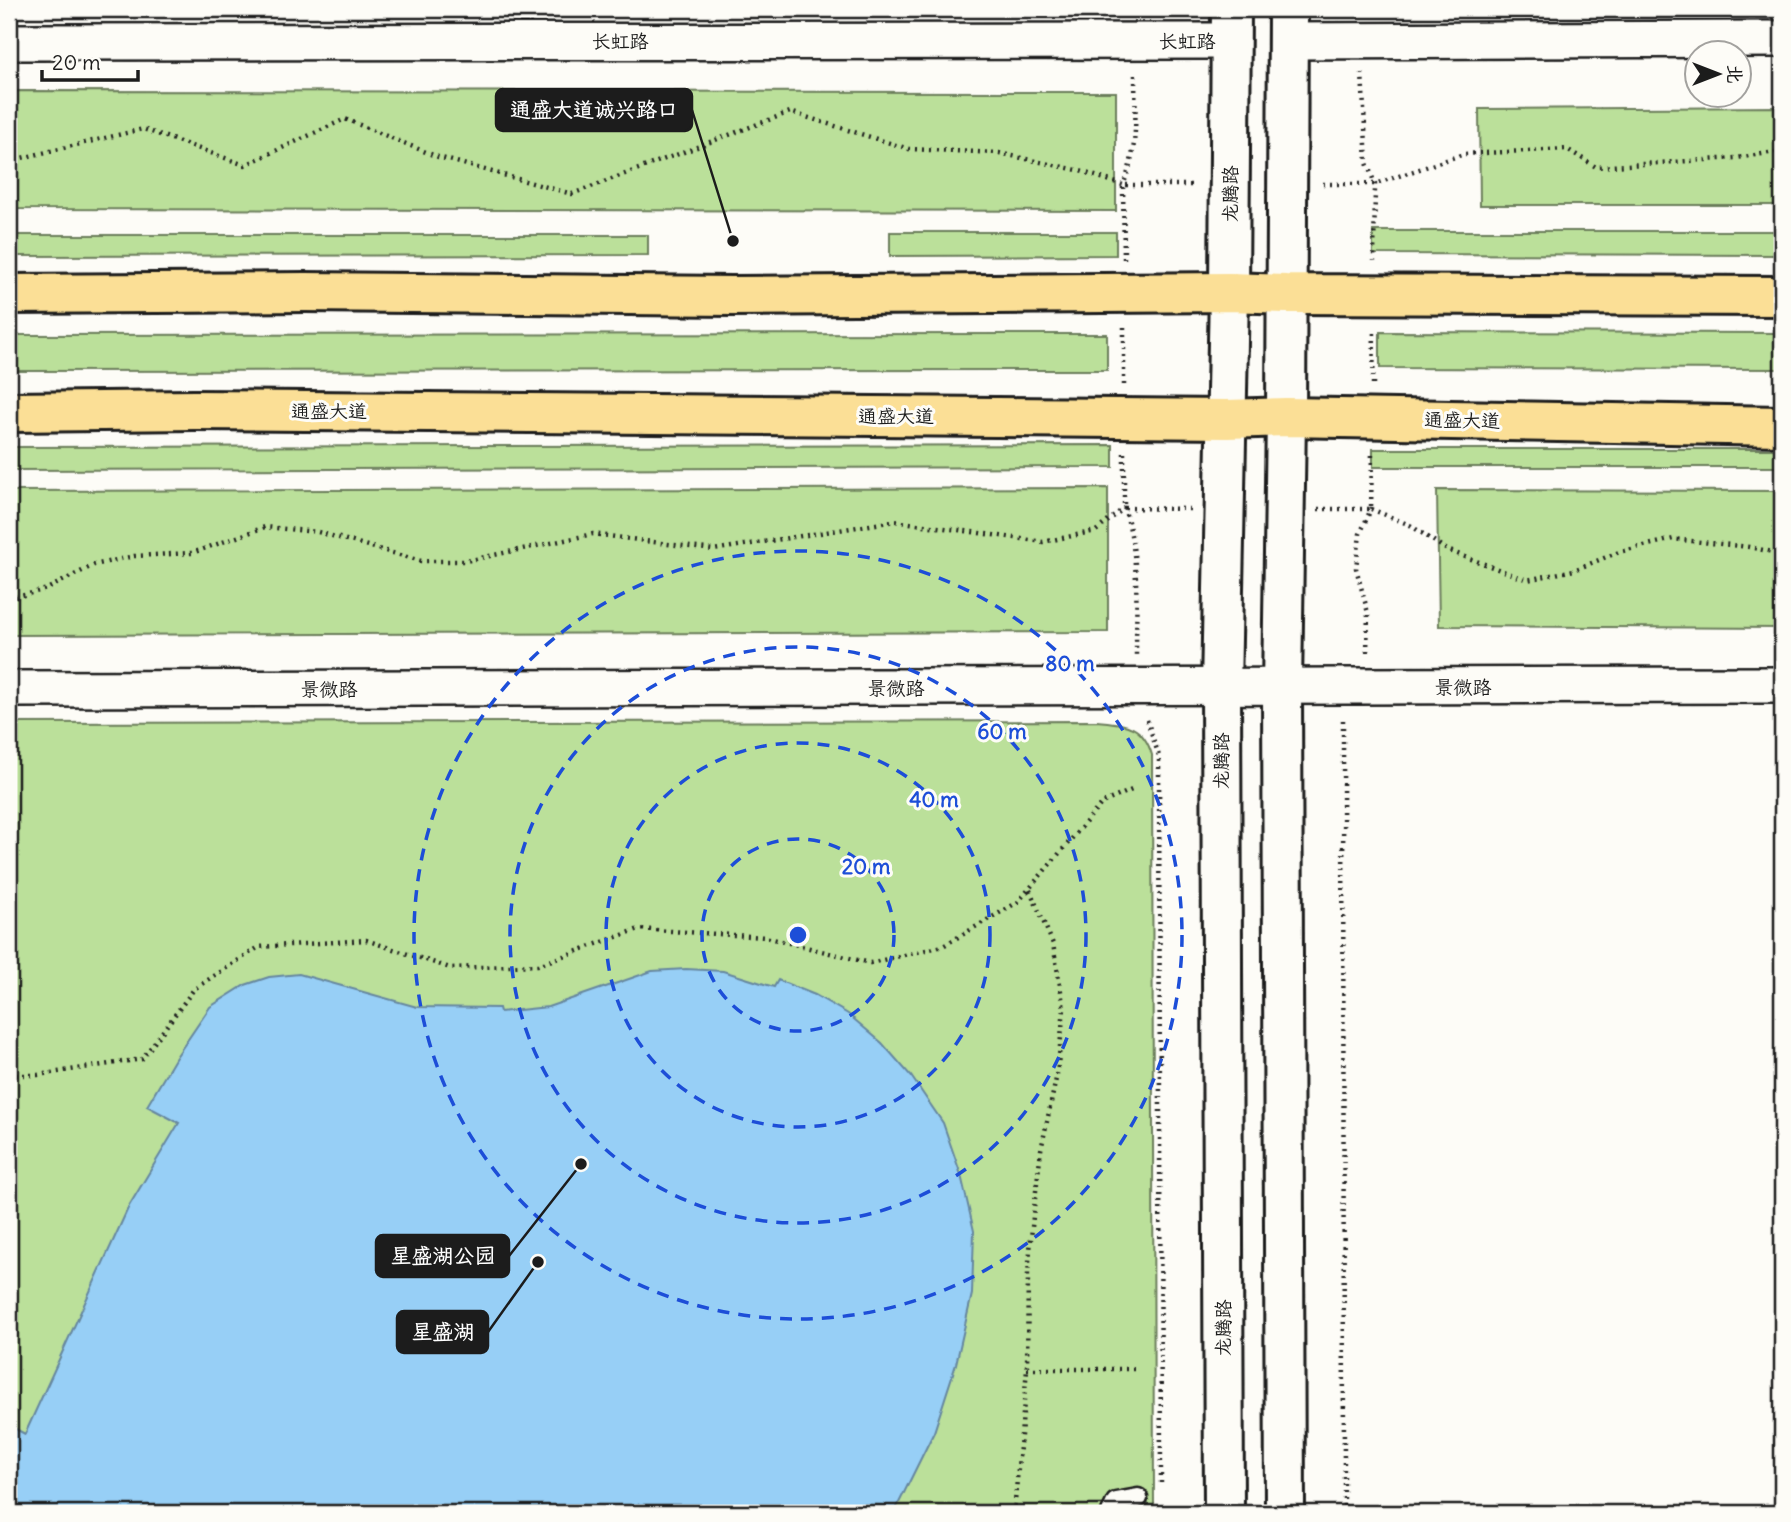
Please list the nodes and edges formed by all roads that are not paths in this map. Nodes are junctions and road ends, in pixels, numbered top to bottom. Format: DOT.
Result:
graph roads {
  1 [pos="1231,25"];
  2 [pos="1288,25"];
  3 [pos="1782,40"];
  4 [pos="9,42"];
  5 [pos="1229,292"];
  6 [pos="9,294"];
  7 [pos="1286,294"];
  8 [pos="1782,296"];
  9 [pos="9,412"];
  10 [pos="1286,417"];
  11 [pos="1227,419"];
  12 [pos="1782,426"];
  13 [pos="1782,685"];
  14 [pos="1221,688"];
  15 [pos="1282,688"];
  16 [pos="9,689"];
  17 [pos="1138,1498"];
  18 [pos="1111,1513"];
  19 [pos="1224,1513"];
  20 [pos="1285,1513"];
  1 -- 4 [label="street, 长虹路"];
  1 -- 5 [label="main road, 龙腾路"];
  2 -- 3 [label="street"];
  2 -- 7 [label="main road"];
  5 -- 6 [label="main road"];
  5 -- 7 [label="main road"];
  5 -- 11 [label="main road, 龙腾路"];
  7 -- 8 [label="main road"];
  7 -- 10 [label="main road"];
  9 -- 11 [label="main road, 通盛大道"];
  10 -- 11 [label="main road, 通盛大道"];
  10 -- 12 [label="main road, 通盛大道"];
  10 -- 15 [label="main road"];
  11 -- 14 [label="main road, 龙腾路"];
  13 -- 15 [label="street, 景微路"];
  14 -- 15 [label="street, 景微路"];
  14 -- 16 [label="street, 景微路"];
  14 -- 19 [label="main road, 龙腾路"];
  15 -- 20 [label="main road"];
  17 -- 18 [label="lane"];
}
